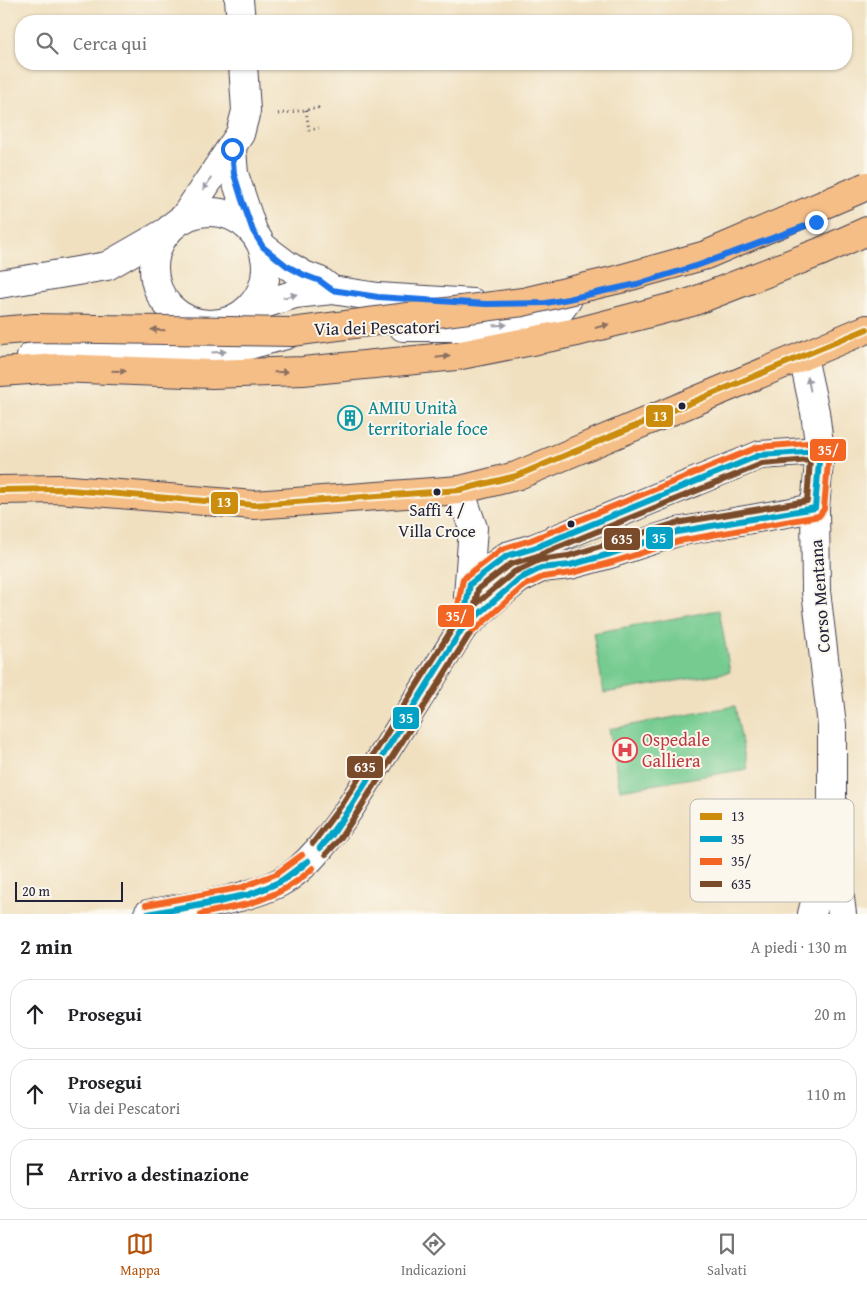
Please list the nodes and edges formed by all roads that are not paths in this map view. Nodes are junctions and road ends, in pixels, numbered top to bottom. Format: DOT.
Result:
graph roads {
  1 [pos="239,0"];
  2 [pos="240,15"];
  3 [pos="243,70"];
  4 [pos="232,149"];
  5 [pos="867,186"];
  6 [pos="867,199"];
  7 [pos="175,225"];
  8 [pos="867,231"];
  9 [pos="258,239"];
  10 [pos="0,284"];
  11 [pos="332,290"];
  12 [pos="568,299"];
  13 [pos="249,309"];
  14 [pos="867,329"];
  15 [pos="0,331"];
  16 [pos="803,357"];
  17 [pos="0,359"];
  18 [pos="0,372"];
  19 [pos="820,451"];
  20 [pos="0,490"];
  21 [pos="460,490"];
  22 [pos="815,508"];
  23 [pos="473,528"];
  24 [pos="507,556"];
  25 [pos="541,568"];
  26 [pos="470,584"];
  27 [pos="462,629"];
  28 [pos="832,799"];
  29 [pos="148,914"];
  1 -- 2 [label="street"];
  3 -- 4 [label="street"];
  4 -- 7 [label="street, one-way"];
  4 -- 9 [label="street"];
  5 -- 15 [label="main road, one-way, bridge"];
  6 -- 12 [label="street, Via dei Pescatori"];
  7 -- 9 [label="street, Via dei Pescatori"];
  7 -- 10 [label="street"];
  7 -- 13 [label="street, Via dei Pescatori"];
  18 -- 8 [label="main road, one-way"];
  9 -- 11 [label="street, Via dei Pescatori"];
  9 -- 13 [label="street, Via dei Pescatori"];
  11 -- 12 [label="street, Via dei Pescatori"];
  13 -- 11 [label="street, Via dei Pescatori, one-way"];
  17 -- 12 [label="street, Via dei Pescatori, one-way"];
  14 -- 16 [label="main road"];
  19 -- 16 [label="street, Corso Mentana, one-way"];
  16 -- 21 [label="main road"];
  19 -- 22 [label="street, Corso Mentana"];
  19 -- 24 [label="street"];
  20 -- 21 [label="main road"];
  21 -- 23 [label="street"];
  22 -- 25 [label="street"];
  22 -- 28 [label="street, Corso Mentana"];
  23 -- 24 [label="street"];
  23 -- 26 [label="street"];
  24 -- 25 [label="street"];
  24 -- 26 [label="street"];
  25 -- 27 [label="street"];
  26 -- 27 [label="street"];
  27 -- 29 [label="street"];
}
